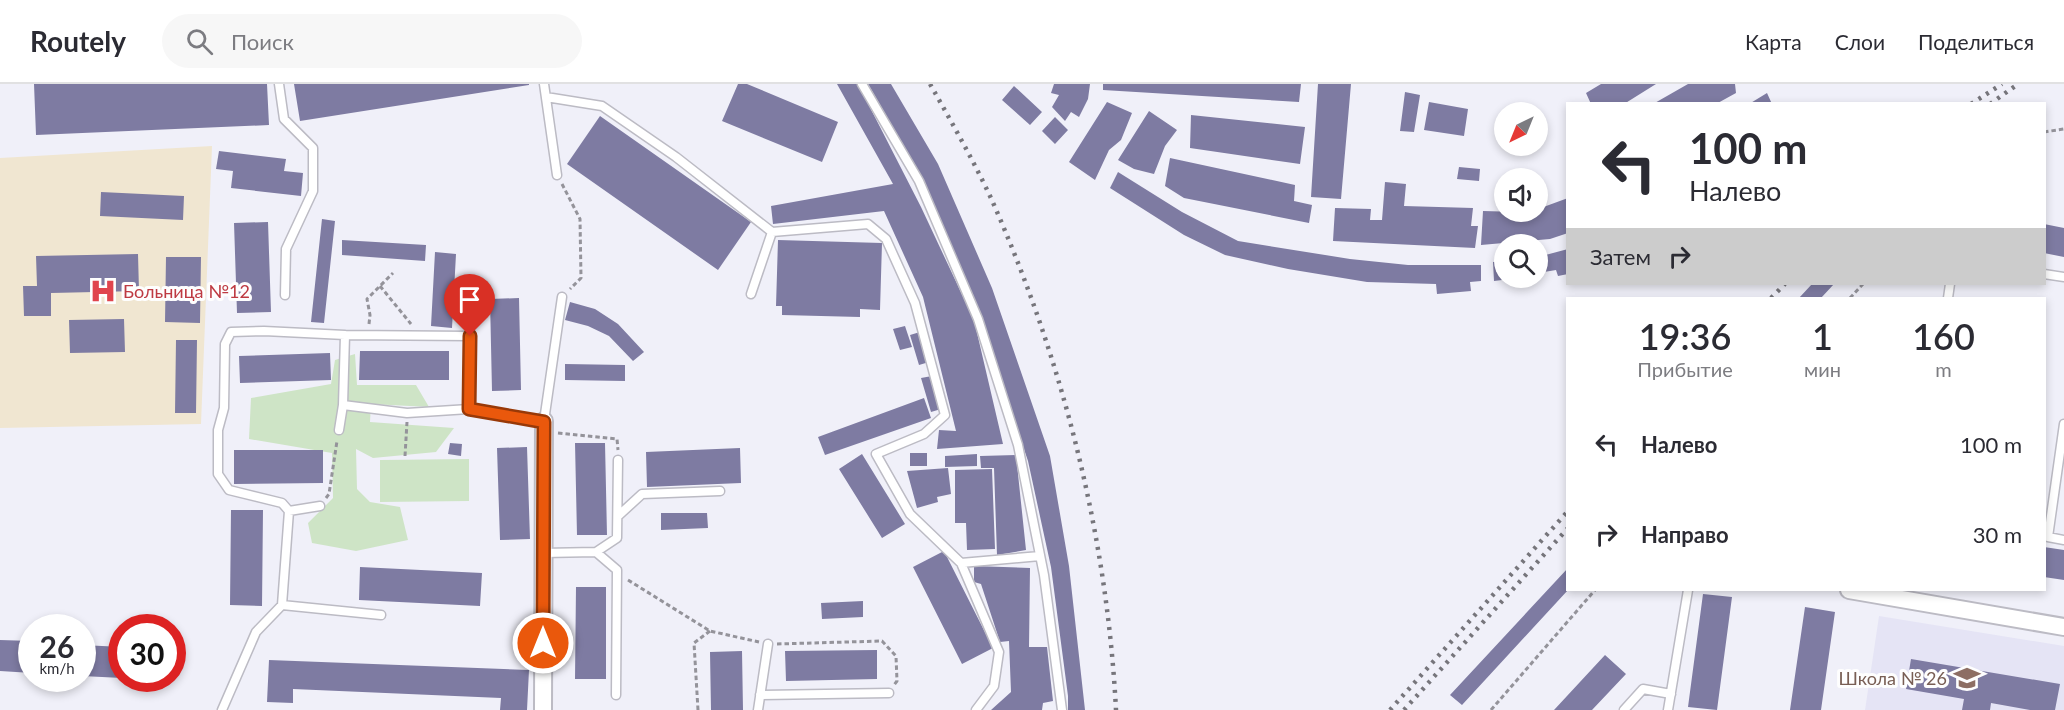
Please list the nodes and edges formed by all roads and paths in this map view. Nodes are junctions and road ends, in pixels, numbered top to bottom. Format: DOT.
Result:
graph roads {
  1 [pos="279,84"];
  2 [pos="544,84"];
  3 [pos="862,84"];
  4 [pos="546,97"];
  5 [pos="2064,129"];
  6 [pos="2046,132"];
  7 [pos="557,175"];
  8 [pos="772,232"];
  9 [pos="393,273"];
  10 [pos="2046,274"];
  11 [pos="2064,278"];
  12 [pos="1862,285"];
  13 [pos="380,286"];
  14 [pos="751,294"];
  15 [pos="285,295"];
  16 [pos="562,297"];
  17 [pos="1851,297"];
  18 [pos="345,335"];
  19 [pos="367,335"];
  20 [pos="420,335"];
  21 [pos="343,405"];
  22 [pos="469,409"];
  23 [pos="407,413"];
  24 [pos="2064,424"];
  25 [pos="544,427"];
  26 [pos="339,430"];
  27 [pos="405,456"];
  28 [pos="618,460"];
  29 [pos="720,491"];
  30 [pos="320,506"];
  31 [pos="289,512"];
  32 [pos="618,516"];
  33 [pos="2064,540"];
  34 [pos="596,552"];
  35 [pos="543,553"];
  36 [pos="1040,556"];
  37 [pos="961,563"];
  38 [pos="617,573"];
  39 [pos="1594,591"];
  40 [pos="1688,591"];
  41 [pos="1855,591"];
  42 [pos="282,605"];
  43 [pos="381,615"];
  44 [pos="2064,627"];
  45 [pos="710,631"];
  46 [pos="768,644"];
  47 [pos="889,693"];
  48 [pos="1671,694"];
  49 [pos="616,695"];
  50 [pos="760,695"];
  51 [pos="222,710"];
  52 [pos="543,710"];
  53 [pos="698,710"];
  54 [pos="758,710"];
  55 [pos="976,710"];
  56 [pos="1062,710"];
  57 [pos="1491,710"];
  58 [pos="1624,710"];
  59 [pos="1668,710"];
  1 -- 15 [label="lane"];
  2 -- 4 [label="lane"];
  3 -- 36 [label="lane"];
  4 -- 7 [label="lane"];
  4 -- 8 [label="lane"];
  5 -- 6 [label="path"];
  7 -- 16 [label="path"];
  8 -- 14 [label="lane"];
  8 -- 37 [label="lane"];
  9 -- 13 [label="path"];
  10 -- 11 [label="lane"];
  12 -- 17 [label="path"];
  13 -- 19 [label="path"];
  13 -- 20 [label="path"];
  16 -- 25 [label="lane"];
  18 -- 19 [label="lane"];
  18 -- 21 [label="lane"];
  18 -- 31 [label="lane"];
  19 -- 20 [label="lane"];
  20 -- 22 [label="lane"];
  21 -- 23 [label="lane"];
  21 -- 26 [label="lane"];
  22 -- 23 [label="lane"];
  22 -- 25 [label="lane"];
  23 -- 27 [label="path"];
  24 -- 33 [label="lane"];
  25 -- 28 [label="path"];
  25 -- 35 [label="street"];
  26 -- 30 [label="path"];
  28 -- 32 [label="lane"];
  29 -- 32 [label="lane"];
  30 -- 31 [label="lane"];
  31 -- 42 [label="lane"];
  32 -- 34 [label="lane"];
  34 -- 35 [label="lane"];
  34 -- 38 [label="lane"];
  35 -- 52 [label="street"];
  36 -- 37 [label="lane"];
  36 -- 56 [label="lane"];
  37 -- 55 [label="lane"];
  38 -- 45 [label="path"];
  38 -- 49 [label="lane"];
  39 -- 57 [label="path"];
  40 -- 48 [label="lane"];
  41 -- 44 [label="street"];
  42 -- 43 [label="lane"];
  42 -- 51 [label="lane"];
  45 -- 46 [label="path"];
  45 -- 53 [label="path"];
  46 -- 47 [label="path"];
  46 -- 50 [label="lane"];
  47 -- 50 [label="lane"];
  48 -- 58 [label="lane"];
  48 -- 59 [label="lane"];
  50 -- 54 [label="lane"];
}
